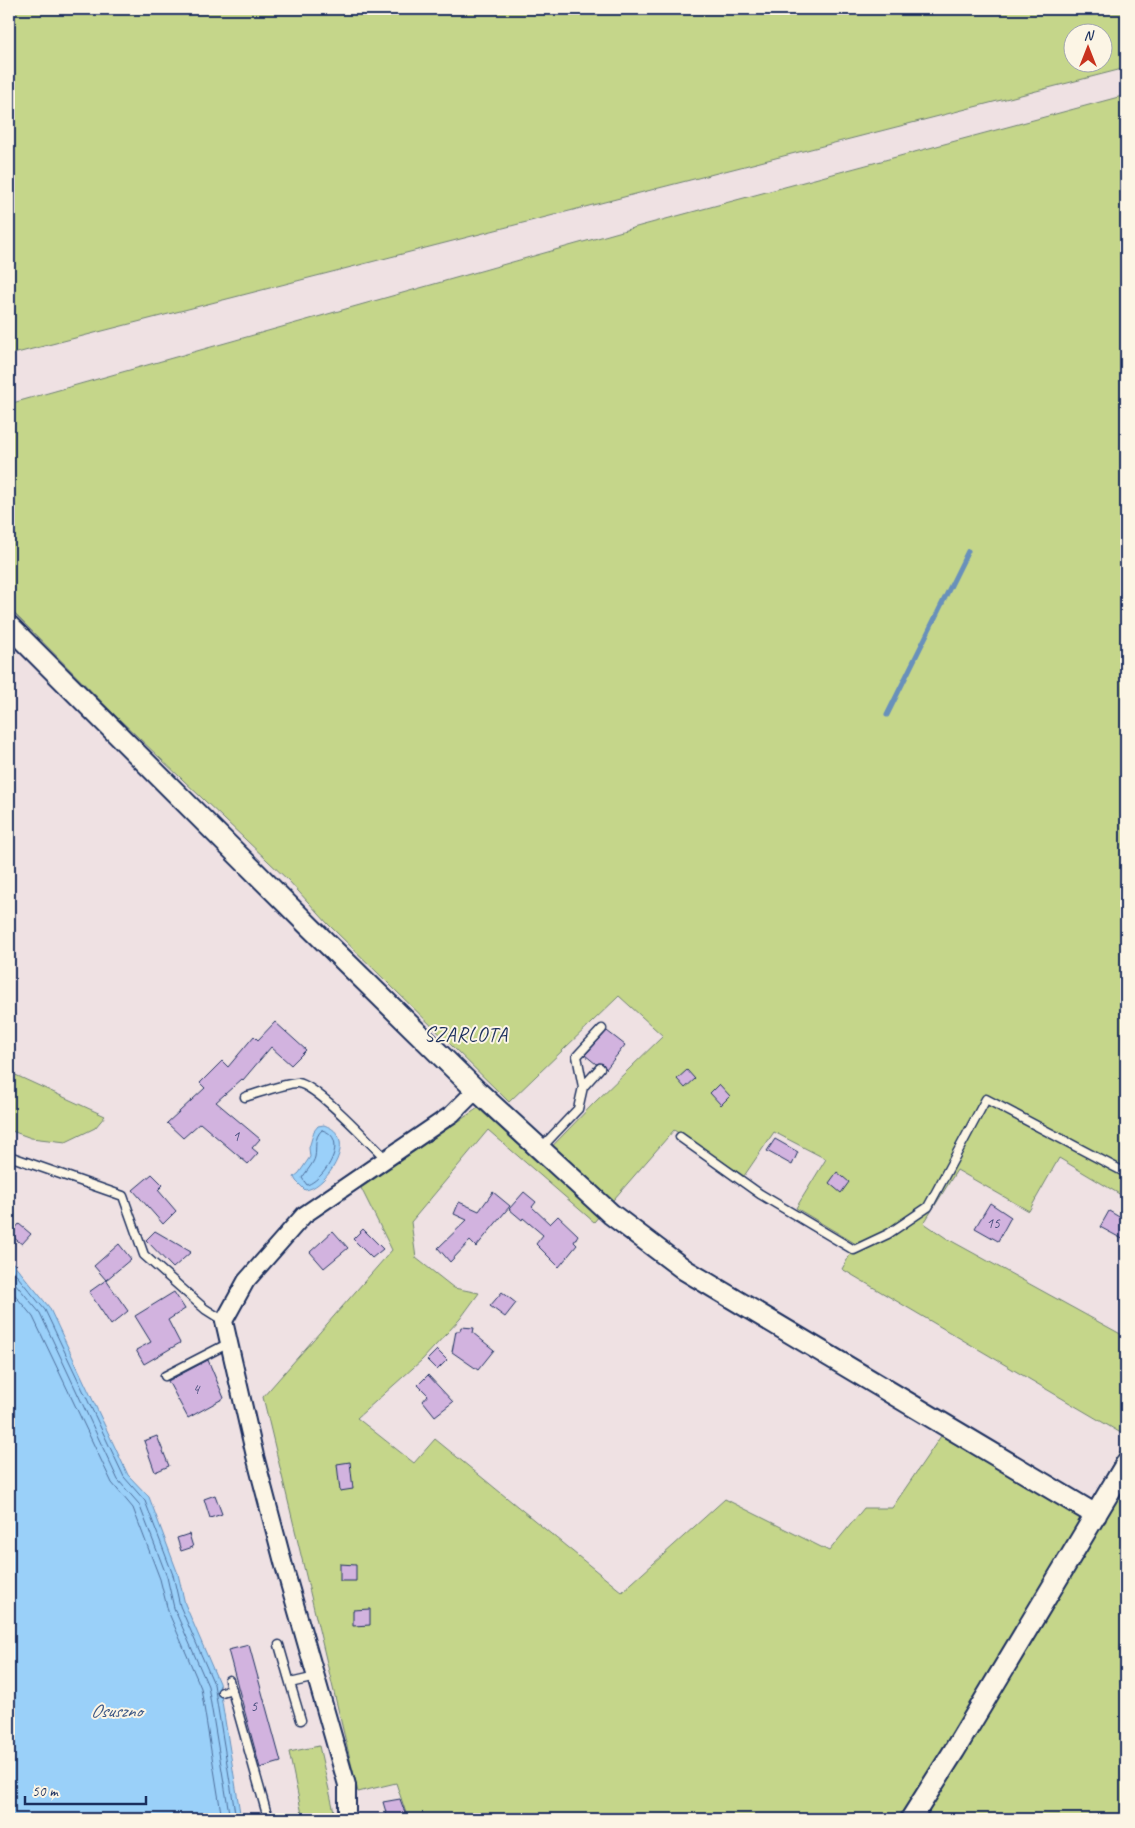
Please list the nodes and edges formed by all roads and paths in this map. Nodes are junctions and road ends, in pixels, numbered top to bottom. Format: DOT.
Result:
graph roads {
  1 [pos="9,626"];
  2 [pos="602,1029"];
  3 [pos="600,1068"];
  4 [pos="583,1087"];
  5 [pos="476,1090"];
  6 [pos="245,1097"];
  7 [pos="680,1137"];
  8 [pos="540,1149"];
  9 [pos="9,1156"];
  10 [pos="386,1159"];
  11 [pos="1126,1174"];
  12 [pos="224,1321"];
  13 [pos="229,1343"];
  14 [pos="165,1376"];
  15 [pos="1126,1464"];
  16 [pos="1096,1515"];
  17 [pos="279,1645"];
  18 [pos="316,1677"];
  19 [pos="230,1680"];
  20 [pos="290,1683"];
  21 [pos="232,1689"];
  22 [pos="222,1692"];
  23 [pos="301,1720"];
  24 [pos="271,1819"];
  25 [pos="345,1819"];
  26 [pos="911,1819"];
  1 -- 5 [label="street"];
  2 -- 4 [label="lane"];
  3 -- 4 [label="lane"];
  4 -- 8 [label="lane"];
  5 -- 8 [label="street"];
  5 -- 10 [label="street"];
  6 -- 10 [label="lane"];
  7 -- 11 [label="lane"];
  8 -- 16 [label="street"];
  9 -- 12 [label="lane"];
  10 -- 12 [label="street"];
  12 -- 13 [label="street"];
  13 -- 14 [label="lane"];
  13 -- 18 [label="street"];
  15 -- 16 [label="street"];
  16 -- 26 [label="street"];
  17 -- 20 [label="lane"];
  18 -- 20 [label="lane"];
  18 -- 25 [label="street"];
  19 -- 21 [label="lane"];
  20 -- 23 [label="lane"];
  21 -- 22 [label="lane"];
  21 -- 24 [label="lane"];
}
